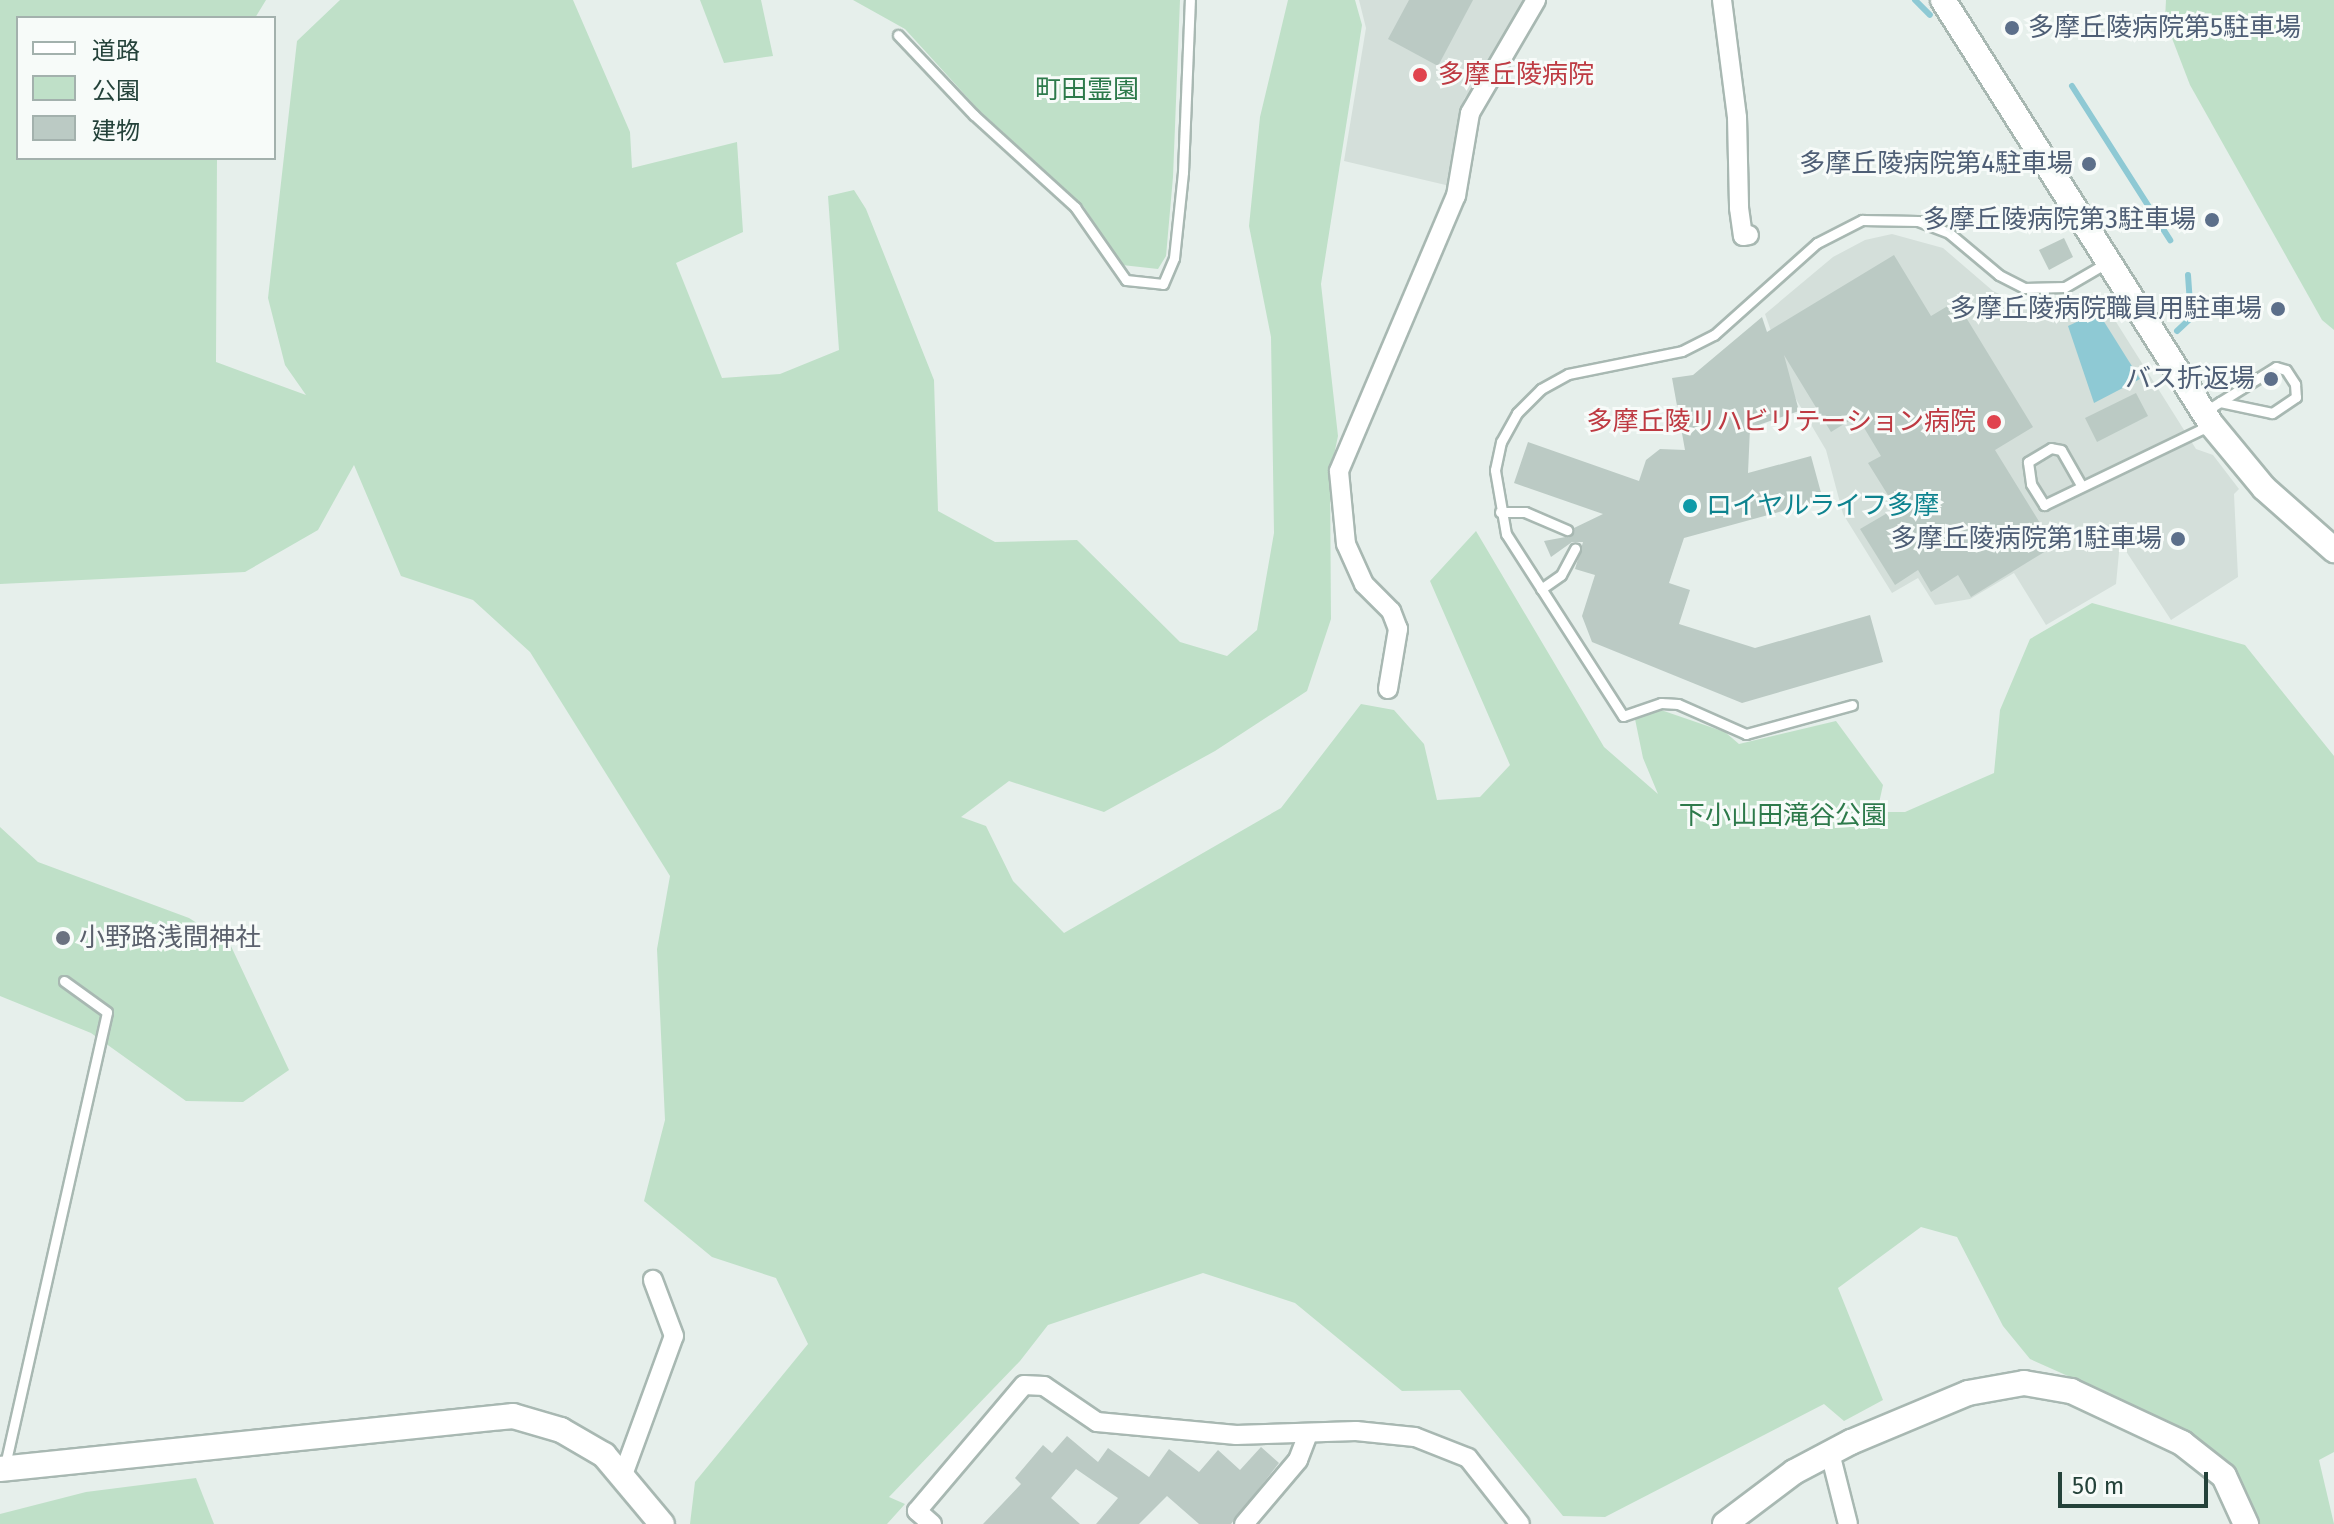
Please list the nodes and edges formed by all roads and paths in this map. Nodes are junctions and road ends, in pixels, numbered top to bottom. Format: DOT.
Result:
graph roads {
  1 [pos="1190,0"];
  2 [pos="1536,0"];
  3 [pos="1722,0"];
  4 [pos="1943,0"];
  5 [pos="898,35"];
  6 [pos="1749,235"];
  7 [pos="2108,262"];
  8 [pos="2212,413"];
  9 [pos="2081,485"];
  10 [pos="1500,512"];
  11 [pos="1567,530"];
  12 [pos="1575,549"];
  13 [pos="2334,550"];
  14 [pos="1541,589"];
  15 [pos="1388,689"];
  16 [pos="1852,705"];
  17 [pos="64,981"];
  18 [pos="653,1280"];
  19 [pos="1308,1434"];
  20 [pos="1830,1453"];
  21 [pos="2,1468"];
  22 [pos="623,1475"];
  23 [pos="1251,1521"];
  24 [pos="662,1524"];
  25 [pos="932,1524"];
  26 [pos="1520,1524"];
  27 [pos="1725,1524"];
  28 [pos="1848,1524"];
  29 [pos="2246,1524"];
  1 -- 5 [label="lane"];
  2 -- 15 [label="street"];
  3 -- 6 [label="street"];
  4 -- 7 [label="street"];
  7 -- 8 [label="street"];
  7 -- 10 [label="lane"];
  8 -- 8 [label="lane"];
  8 -- 9 [label="lane"];
  8 -- 13 [label="street"];
  9 -- 9 [label="lane"];
  10 -- 11 [label="lane"];
  10 -- 14 [label="lane"];
  12 -- 14 [label="lane"];
  14 -- 16 [label="lane"];
  17 -- 21 [label="lane"];
  18 -- 22 [label="street"];
  19 -- 23 [label="street"];
  19 -- 25 [label="street"];
  19 -- 26 [label="street"];
  20 -- 27 [label="street"];
  20 -- 28 [label="street"];
  20 -- 29 [label="street"];
  21 -- 22 [label="street"];
  22 -- 24 [label="street"];
}
